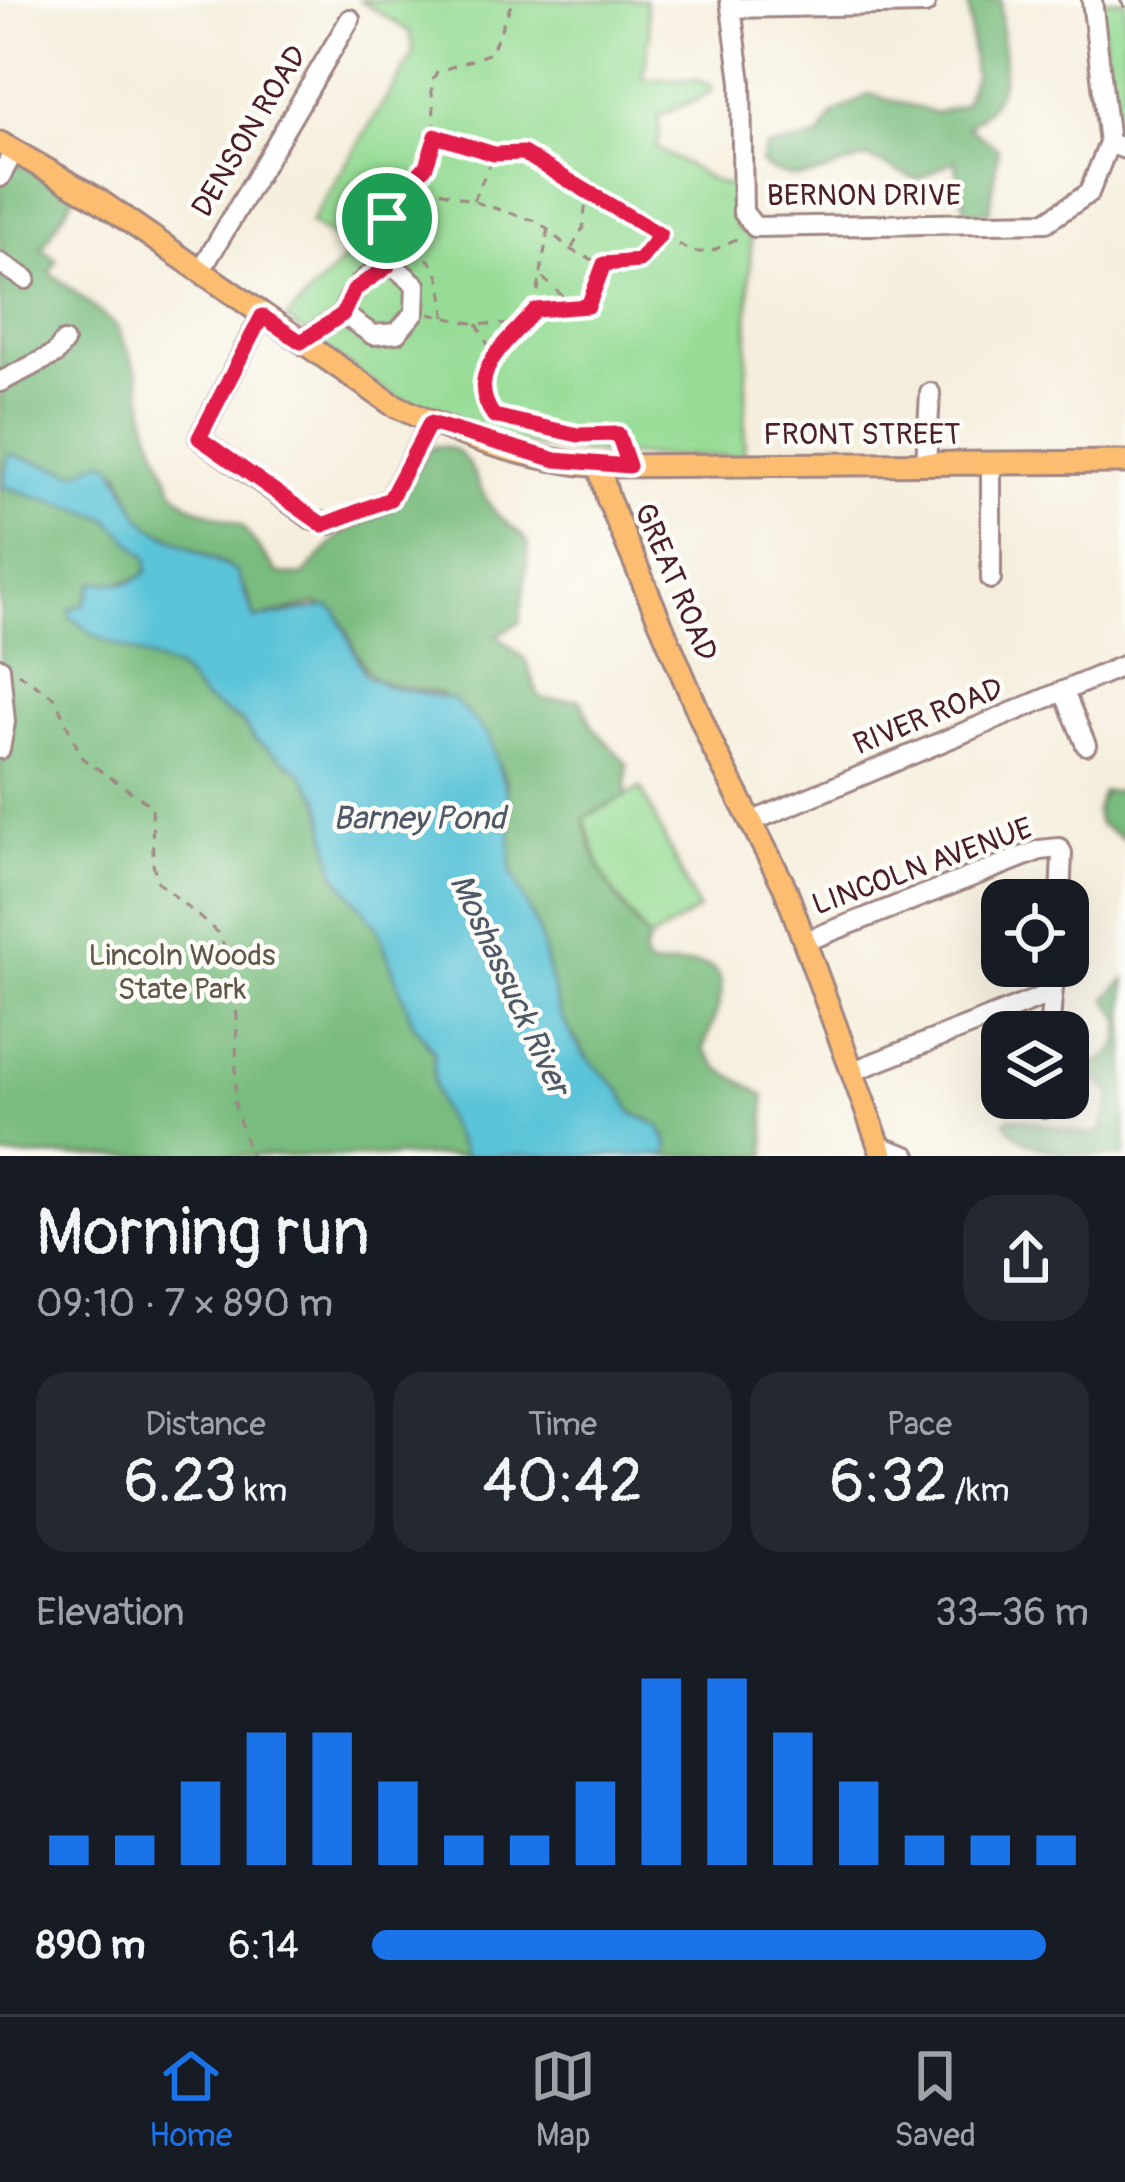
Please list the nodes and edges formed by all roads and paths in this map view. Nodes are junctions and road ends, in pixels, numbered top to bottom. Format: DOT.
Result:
graph roads {
  1 [pos="513,0"];
  2 [pos="1092,0"];
  3 [pos="1120,1"];
  4 [pos="731,4"];
  5 [pos="925,4"];
  6 [pos="1125,8"];
  7 [pos="350,20"];
  8 [pos="436,136"];
  9 [pos="1117,146"];
  10 [pos="7,147"];
  11 [pos="494,154"];
  12 [pos="0,177"];
  13 [pos="415,183"];
  14 [pos="587,190"];
  15 [pos="472,204"];
  16 [pos="748,223"];
  17 [pos="549,228"];
  18 [pos="390,232"];
  19 [pos="660,235"];
  20 [pos="571,250"];
  21 [pos="0,263"];
  22 [pos="604,264"];
  23 [pos="388,266"];
  24 [pos="200,272"];
  25 [pos="540,275"];
  26 [pos="26,278"];
  27 [pos="572,306"];
  28 [pos="535,310"];
  29 [pos="415,312"];
  30 [pos="343,314"];
  31 [pos="262,316"];
  32 [pos="445,316"];
  33 [pos="476,324"];
  34 [pos="522,325"];
  35 [pos="64,342"];
  36 [pos="301,342"];
  37 [pos="493,354"];
  38 [pos="0,382"];
  39 [pos="929,392"];
  40 [pos="430,423"];
  41 [pos="1125,462"];
  42 [pos="991,463"];
  43 [pos="926,464"];
  44 [pos="599,466"];
  45 [pos="629,466"];
  46 [pos="991,580"];
  47 [pos="1125,664"];
  48 [pos="6,668"];
  49 [pos="1064,692"];
  50 [pos="1086,745"];
  51 [pos="0,749"];
  52 [pos="753,821"];
  53 [pos="1060,879"];
  54 [pos="806,941"];
  55 [pos="1052,987"];
  56 [pos="1052,993"];
  57 [pos="1051,1011"];
  58 [pos="851,1072"];
  59 [pos="881,1151"];
  60 [pos="250,1156"];
  61 [pos="907,1156"];
  1 -- 8 [label="path"];
  2 -- 9 [label="street"];
  3 -- 6 [label="path"];
  4 -- 5 [label="street"];
  4 -- 16 [label="street, BERNON DRIVE"];
  7 -- 24 [label="street, DENSON ROAD"];
  8 -- 11 [label="path"];
  8 -- 13 [label="path"];
  9 -- 16 [label="street, BERNON DRIVE"];
  10 -- 12 [label="street"];
  10 -- 24 [label="main road"];
  11 -- 14 [label="path"];
  11 -- 15 [label="path"];
  13 -- 15 [label="path"];
  13 -- 18 [label="path"];
  14 -- 19 [label="path"];
  14 -- 20 [label="path"];
  15 -- 17 [label="path"];
  16 -- 19 [label="path"];
  17 -- 20 [label="path"];
  17 -- 25 [label="path"];
  18 -- 23 [label="path"];
  18 -- 32 [label="path"];
  19 -- 22 [label="path"];
  20 -- 22 [label="path"];
  21 -- 26 [label="street"];
  22 -- 27 [label="path"];
  23 -- 29 [label="street"];
  23 -- 30 [label="street"];
  24 -- 31 [label="main road"];
  25 -- 27 [label="path"];
  25 -- 28 [label="path"];
  27 -- 28 [label="path"];
  28 -- 34 [label="path"];
  29 -- 30 [label="street"];
  29 -- 32 [label="path"];
  30 -- 36 [label="street"];
  31 -- 36 [label="main road"];
  31 -- 40 [label="street"];
  32 -- 33 [label="path"];
  33 -- 34 [label="path"];
  33 -- 37 [label="path"];
  34 -- 37 [label="path"];
  35 -- 38 [label="street"];
  36 -- 40 [label="main road"];
  37 -- 45 [label="path"];
  39 -- 43 [label="street"];
  40 -- 44 [label="main road"];
  41 -- 42 [label="main road, FRONT STREET"];
  42 -- 43 [label="main road, FRONT STREET"];
  42 -- 46 [label="street"];
  43 -- 45 [label="main road, FRONT STREET"];
  44 -- 45 [label="main road, FRONT STREET"];
  44 -- 52 [label="main road, GREAT ROAD"];
  47 -- 49 [label="street, RIVER ROAD"];
  48 -- 51 [label="street"];
  48 -- 60 [label="path"];
  49 -- 50 [label="street"];
  49 -- 52 [label="street, RIVER ROAD"];
  52 -- 54 [label="main road, GREAT ROAD"];
  53 -- 54 [label="street, LINCOLN AVENUE"];
  54 -- 58 [label="main road, GREAT ROAD"];
  55 -- 56 [label="street"];
  56 -- 57 [label="street"];
  56 -- 58 [label="street"];
  58 -- 59 [label="main road, GREAT ROAD"];
  59 -- 61 [label="street"];
}
